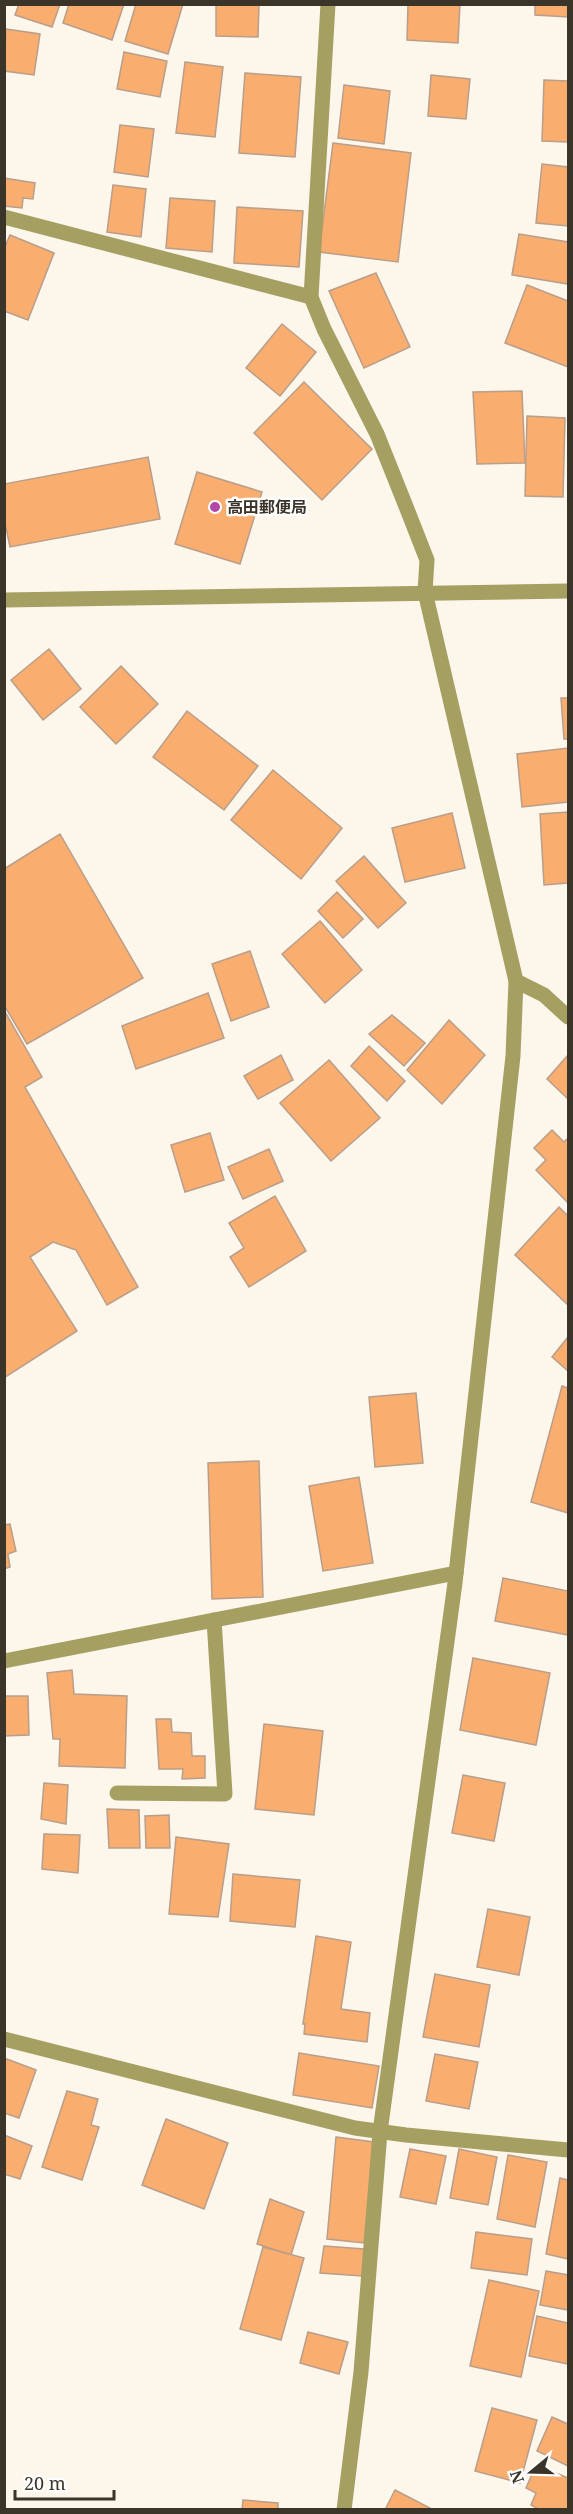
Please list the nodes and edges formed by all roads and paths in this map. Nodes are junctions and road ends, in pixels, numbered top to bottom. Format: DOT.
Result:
graph roads {
  1 [pos="328,4"];
  2 [pos="4,217"];
  3 [pos="311,297"];
  4 [pos="568,591"];
  5 [pos="424,592"];
  6 [pos="4,600"];
  7 [pos="516,981"];
  8 [pos="568,1017"];
  9 [pos="456,1573"];
  10 [pos="214,1620"];
  11 [pos="4,1661"];
  12 [pos="117,1793"];
  13 [pos="4,2039"];
  14 [pos="380,2132"];
  15 [pos="568,2150"];
  16 [pos="344,2510"];
  1 -- 3 [label="street"];
  2 -- 3 [label="street"];
  3 -- 5 [label="street"];
  4 -- 5 [label="street"];
  5 -- 6 [label="street"];
  5 -- 7 [label="street"];
  7 -- 8 [label="street"];
  7 -- 9 [label="street"];
  9 -- 10 [label="street"];
  9 -- 14 [label="street"];
  10 -- 11 [label="street"];
  10 -- 12 [label="street"];
  13 -- 14 [label="street"];
  14 -- 15 [label="street"];
  14 -- 16 [label="street"];
}
